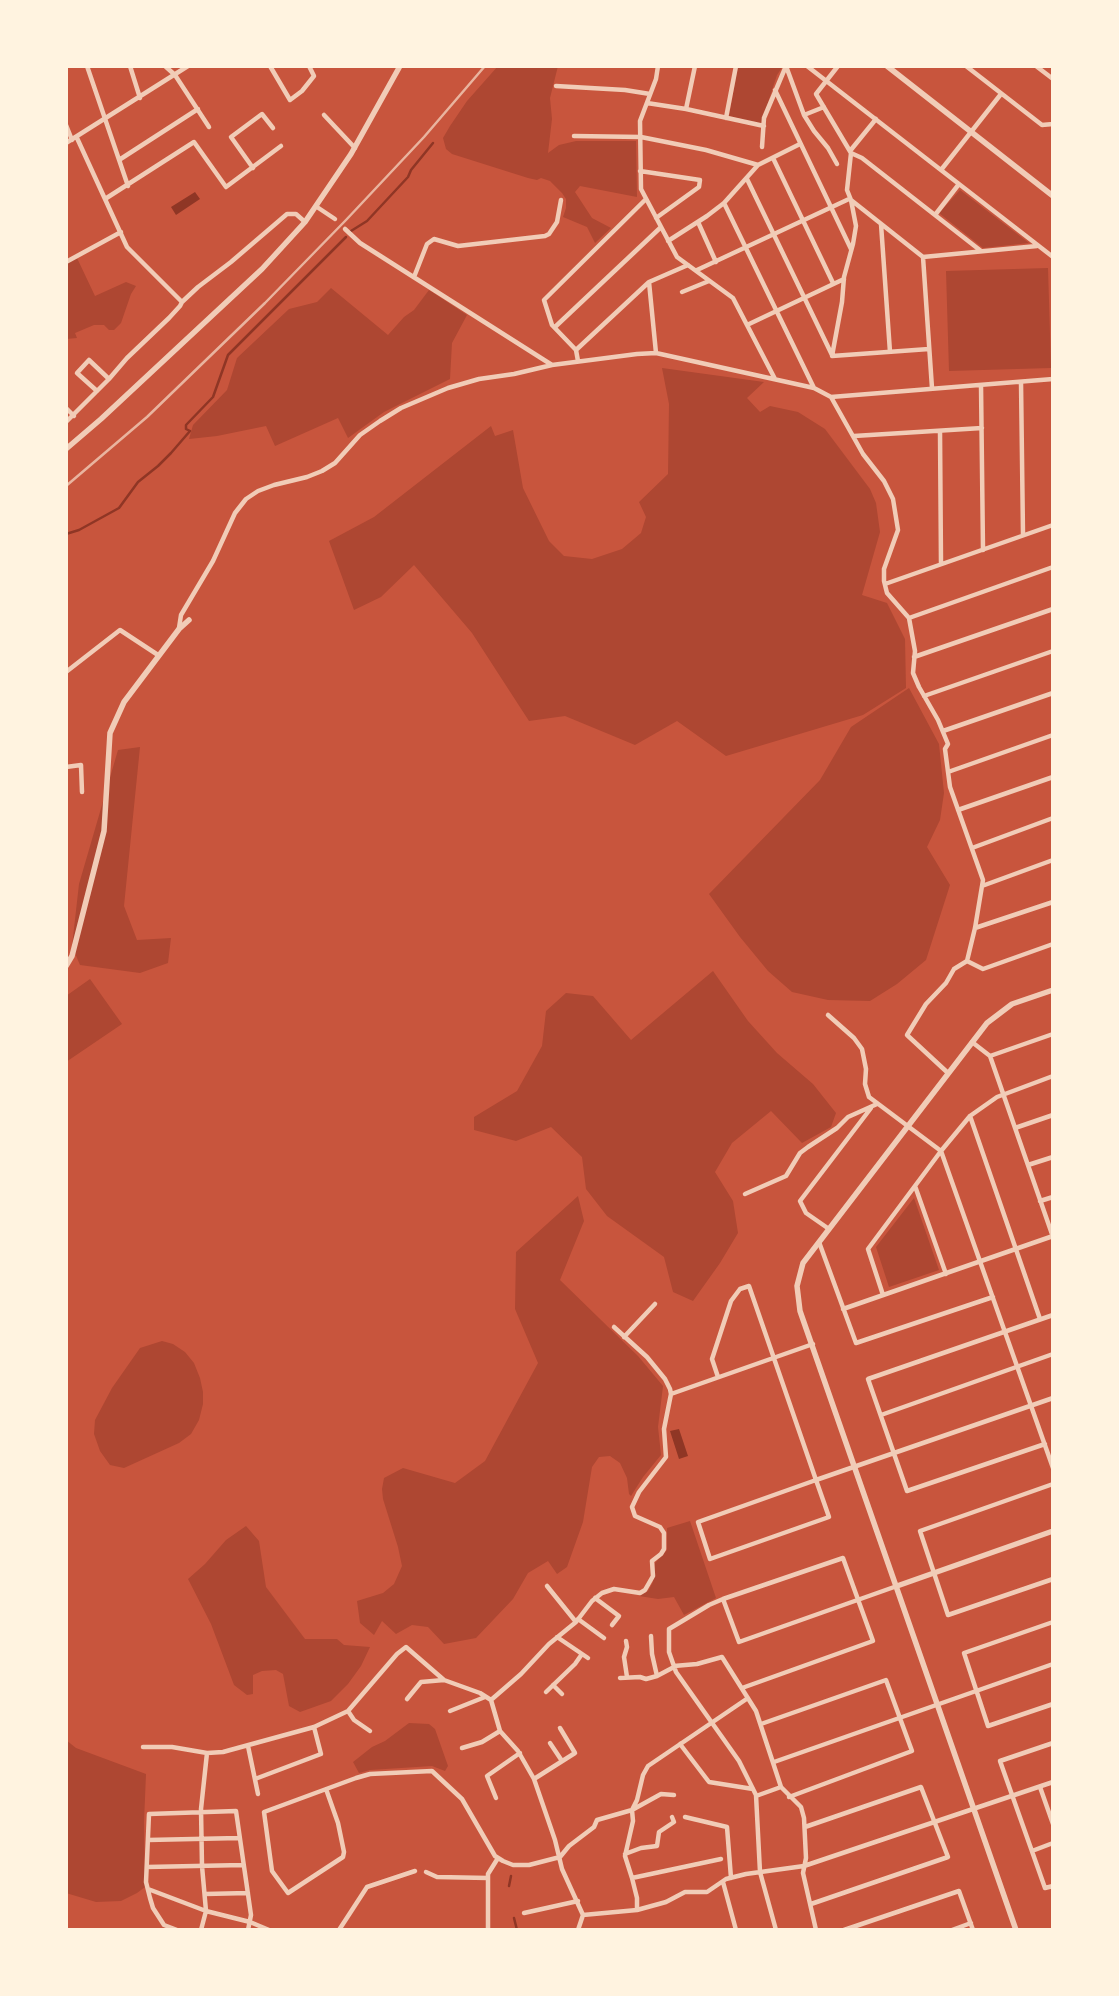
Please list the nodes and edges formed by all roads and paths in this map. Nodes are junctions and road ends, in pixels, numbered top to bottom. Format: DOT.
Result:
graph roads {
  1 [pos="87,66"];
  2 [pos="130,66"];
  3 [pos="165,66"];
  4 [pos="188,66"];
  5 [pos="270,66"];
  6 [pos="309,66"];
  7 [pos="400,66"];
  8 [pos="658,66"];
  9 [pos="695,66"];
  10 [pos="736,66"];
  11 [pos="786,66"];
  12 [pos="807,66"];
  13 [pos="838,66"];
  14 [pos="887,66"];
  15 [pos="966,66"];
  16 [pos="1036,66"];
  17 [pos="174,75"];
  18 [pos="1053,79"];
  19 [pos="827,81"];
  20 [pos="556,86"];
  21 [pos="775,90"];
  22 [pos="650,94"];
  23 [pos="1001,94"];
  24 [pos="140,98"];
  25 [pos="647,104"];
  26 [pos="824,107"];
  27 [pos="198,109"];
  28 [pos="686,109"];
  29 [pos="324,115"];
  30 [pos="804,115"];
  31 [pos="726,118"];
  32 [pos="105,120"];
  33 [pos="876,120"];
  34 [pos="1053,124"];
  35 [pos="66,125"];
  36 [pos="764,126"];
  37 [pos="209,127"];
  38 [pos="273,128"];
  39 [pos="971,132"];
  40 [pos="574,136"];
  41 [pos="641,136"];
  42 [pos="74,139"];
  43 [pos="66,143"];
  44 [pos="800,144"];
  45 [pos="281,146"];
  46 [pos="762,147"];
  47 [pos="355,148"];
  48 [pos="851,152"];
  49 [pos="773,158"];
  50 [pos="119,160"];
  51 [pos="837,164"];
  52 [pos="758,165"];
  53 [pos="253,168"];
  54 [pos="941,170"];
  55 [pos="640,171"];
  56 [pos="747,179"];
  57 [pos="959,184"];
  58 [pos="128,186"];
  59 [pos="1053,196"];
  60 [pos="646,199"];
  61 [pos="105,200"];
  62 [pos="561,200"];
  63 [pos="850,200"];
  64 [pos="724,203"];
  65 [pos="831,206"];
  66 [pos="317,207"];
  67 [pos="934,214"];
  68 [pos="656,218"];
  69 [pos="335,219"];
  70 [pos="803,220"];
  71 [pos="306,222"];
  72 [pos="698,222"];
  73 [pos="882,224"];
  74 [pos="660,228"];
  75 [pos="345,229"];
  76 [pos="121,232"];
  77 [pos="774,234"];
  78 [pos="668,241"];
  79 [pos="1037,246"];
  80 [pos="746,248"];
  81 [pos="852,249"];
  82 [pos="981,251"];
  83 [pos="923,257"];
  84 [pos="1053,257"];
  85 [pos="66,262"];
  86 [pos="716,262"];
  87 [pos="688,266"];
  88 [pos="697,270"];
  89 [pos="414,277"];
  90 [pos="844,279"];
  91 [pos="709,281"];
  92 [pos="649,282"];
  93 [pos="833,283"];
  94 [pos="682,292"];
  95 [pos="804,297"];
  96 [pos="182,302"];
  97 [pos="776,311"];
  98 [pos="748,325"];
  99 [pos="555,327"];
  100 [pos="929,349"];
  101 [pos="576,350"];
  102 [pos="890,352"];
  103 [pos="656,353"];
  104 [pos="832,356"];
  105 [pos="578,361"];
  106 [pos="552,365"];
  107 [pos="109,379"];
  108 [pos="1053,379"];
  109 [pos="775,380"];
  110 [pos="1021,382"];
  111 [pos="981,385"];
  112 [pos="814,388"];
  113 [pos="932,388"];
  114 [pos="97,392"];
  115 [pos="831,397"];
  116 [pos="66,408"];
  117 [pos="74,416"];
  118 [pos="66,422"];
  119 [pos="982,428"];
  120 [pos="940,431"];
  121 [pos="854,436"];
  122 [pos="66,449"];
  123 [pos="1053,525"];
  124 [pos="1023,536"];
  125 [pos="983,550"];
  126 [pos="941,564"];
  127 [pos="1053,567"];
  128 [pos="885,584"];
  129 [pos="1053,609"];
  130 [pos="909,618"];
  131 [pos="189,620"];
  132 [pos="179,629"];
  133 [pos="1053,651"];
  134 [pos="158,655"];
  135 [pos="914,657"];
  136 [pos="66,672"];
  137 [pos="1053,693"];
  138 [pos="924,696"];
  139 [pos="943,731"];
  140 [pos="1053,735"];
  141 [pos="66,767"];
  142 [pos="948,772"];
  143 [pos="1053,777"];
  144 [pos="82,792"];
  145 [pos="958,810"];
  146 [pos="1053,818"];
  147 [pos="972,848"];
  148 [pos="1053,860"];
  149 [pos="982,886"];
  150 [pos="1053,902"];
  151 [pos="975,928"];
  152 [pos="1053,944"];
  153 [pos="967,961"];
  154 [pos="66,966"];
  155 [pos="1053,990"];
  156 [pos="828,1015"];
  157 [pos="1053,1034"];
  158 [pos="972,1042"];
  159 [pos="990,1056"];
  160 [pos="948,1074"];
  161 [pos="1052,1078"];
  162 [pos="1003,1094"];
  163 [pos="875,1105"];
  164 [pos="1053,1115"];
  165 [pos="970,1116"];
  166 [pos="908,1126"];
  167 [pos="1015,1128"];
  168 [pos="941,1151"];
  169 [pos="1053,1157"];
  170 [pos="1028,1166"];
  171 [pos="915,1186"];
  172 [pos="745,1194"];
  173 [pos="1053,1197"];
  174 [pos="1040,1201"];
  175 [pos="829,1229"];
  176 [pos="1053,1236"];
  177 [pos="819,1242"];
  178 [pos="1016,1249"];
  179 [pos="980,1262"];
  180 [pos="946,1274"];
  181 [pos="883,1295"];
  182 [pos="993,1297"];
  183 [pos="655,1304"];
  184 [pos="844,1309"];
  185 [pos="1053,1315"];
  186 [pos="1040,1320"];
  187 [pos="614,1327"];
  188 [pos="1005,1332"];
  189 [pos="624,1337"];
  190 [pos="813,1344"];
  191 [pos="1053,1354"];
  192 [pos="774,1358"];
  193 [pos="1018,1366"];
  194 [pos="718,1377"];
  195 [pos="671,1394"];
  196 [pos="1053,1398"];
  197 [pos="1031,1405"];
  198 [pos="880,1415"];
  199 [pos="1045,1444"];
  200 [pos="894,1453"];
  201 [pos="855,1466"];
  202 [pos="1053,1468"];
  203 [pos="816,1480"];
  204 [pos="1053,1484"];
  205 [pos="1053,1531"];
  206 [pos="935,1573"];
  207 [pos="1053,1579"];
  208 [pos="547,1586"];
  209 [pos="897,1586"];
  210 [pos="595,1598"];
  211 [pos="723,1599"];
  212 [pos="858,1600"];
  213 [pos="577,1621"];
  214 [pos="1053,1622"];
  215 [pos="612,1625"];
  216 [pos="651,1636"];
  217 [pos="557,1637"];
  218 [pos="604,1638"];
  219 [pos="626,1641"];
  220 [pos="582,1654"];
  221 [pos="588,1658"];
  222 [pos="1053,1664"];
  223 [pos="674,1666"];
  224 [pos="657,1676"];
  225 [pos="627,1677"];
  226 [pos="620,1678"];
  227 [pos="444,1680"];
  228 [pos="553,1685"];
  229 [pos="742,1688"];
  230 [pos="976,1690"];
  231 [pos="546,1692"];
  232 [pos="562,1694"];
  233 [pos="486,1697"];
  234 [pos="748,1698"];
  235 [pos="407,1699"];
  236 [pos="491,1700"];
  237 [pos="938,1703"];
  238 [pos="1053,1704"];
  239 [pos="348,1711"];
  240 [pos="450,1711"];
  241 [pos="899,1717"];
  242 [pos="712,1723"];
  243 [pos="761,1724"];
  244 [pos="314,1727"];
  245 [pos="560,1728"];
  246 [pos="370,1731"];
  247 [pos="500,1731"];
  248 [pos="550,1743"];
  249 [pos="1053,1743"];
  250 [pos="680,1744"];
  251 [pos="248,1746"];
  252 [pos="143,1747"];
  253 [pos="462,1748"];
  254 [pos="207,1753"];
  255 [pos="520,1753"];
  256 [pos="562,1761"];
  257 [pos="774,1762"];
  258 [pos="255,1779"];
  259 [pos="534,1779"];
  260 [pos="1053,1782"];
  261 [pos="781,1787"];
  262 [pos="1040,1787"];
  263 [pos="326,1789"];
  264 [pos="753,1789"];
  265 [pos="258,1794"];
  266 [pos="674,1795"];
  267 [pos="756,1796"];
  268 [pos="1012,1796"];
  269 [pos="789,1797"];
  270 [pos="496,1798"];
  271 [pos="974,1809"];
  272 [pos="632,1810"];
  273 [pos="201,1813"];
  274 [pos="672,1817"];
  275 [pos="685,1817"];
  276 [pos="934,1822"];
  277 [pos="1053,1824"];
  278 [pos="805,1827"];
  279 [pos="239,1838"];
  280 [pos="148,1840"];
  281 [pos="201,1840"];
  282 [pos="1053,1843"];
  283 [pos="1032,1851"];
  284 [pos="626,1854"];
  285 [pos="560,1857"];
  286 [pos="498,1858"];
  287 [pos="721,1858"];
  288 [pos="243,1865"];
  289 [pos="202,1866"];
  290 [pos="804,1866"];
  291 [pos="147,1867"];
  292 [pos="415,1871"];
  293 [pos="426,1872"];
  294 [pos="760,1872"];
  295 [pos="488,1878"];
  296 [pos="632,1878"];
  297 [pos="730,1878"];
  298 [pos="723,1882"];
  299 [pos="1053,1886"];
  300 [pos="148,1889"];
  301 [pos="248,1892"];
  302 [pos="205,1894"];
  303 [pos="578,1901"];
  304 [pos="811,1904"];
  305 [pos="637,1910"];
  306 [pos="206,1911"];
  307 [pos="524,1913"];
  308 [pos="583,1915"];
  309 [pos="250,1922"];
  310 [pos="971,1923"];
  311 [pos="163,1928"];
  312 [pos="856,1928"];
  313 [pos="177,1930"];
  314 [pos="201,1930"];
  315 [pos="248,1930"];
  316 [pos="269,1930"];
  317 [pos="340,1930"];
  318 [pos="488,1930"];
  319 [pos="578,1930"];
  320 [pos="736,1930"];
  321 [pos="776,1930"];
  322 [pos="816,1930"];
  323 [pos="844,1930"];
  324 [pos="952,1930"];
  325 [pos="973,1930"];
  326 [pos="1016,1930"];
  1 -- 32 [label="street"];
  2 -- 24 [label="street"];
  3 -- 17 [label="street"];
  4 -- 17 [label="street"];
  5 -- 6 [label="street"];
  7 -- 47 [label="street"];
  8 -- 22 [label="street"];
  9 -- 28 [label="street"];
  10 -- 31 [label="street"];
  11 -- 21 [label="street"];
  11 -- 30 [label="street"];
  12 -- 19 [label="street"];
  13 -- 19 [label="street"];
  14 -- 39 [label="street"];
  15 -- 23 [label="street"];
  16 -- 18 [label="street"];
  17 -- 24 [label="street"];
  17 -- 27 [label="street"];
  19 -- 26 [label="street"];
  19 -- 33 [label="street"];
  20 -- 22 [label="street"];
  21 -- 36 [label="street"];
  21 -- 44 [label="street"];
  22 -- 25 [label="street"];
  23 -- 34 [label="street"];
  23 -- 39 [label="street"];
  24 -- 32 [label="street"];
  25 -- 28 [label="street"];
  25 -- 41 [label="street"];
  26 -- 30 [label="street"];
  26 -- 48 [label="street"];
  27 -- 37 [label="street"];
  27 -- 50 [label="street"];
  28 -- 31 [label="street"];
  29 -- 47 [label="street"];
  30 -- 51 [label="street"];
  31 -- 36 [label="street"];
  32 -- 42 [label="street"];
  32 -- 50 [label="street"];
  33 -- 48 [label="street"];
  33 -- 54 [label="street"];
  35 -- 42 [label="street"];
  36 -- 46 [label="street"];
  38 -- 53 [label="street"];
  39 -- 54 [label="street"];
  39 -- 59 [label="street"];
  40 -- 41 [label="street"];
  41 -- 52 [label="street"];
  41 -- 55 [label="street"];
  42 -- 43 [label="street"];
  42 -- 61 [label="street"];
  44 -- 49 [label="street"];
  44 -- 65 [label="street"];
  45 -- 53 [label="street"];
  47 -- 66 [label="street"];
  48 -- 63 [label="street"];
  48 -- 67 [label="street"];
  49 -- 52 [label="street"];
  49 -- 70 [label="street"];
  50 -- 58 [label="street"];
  52 -- 56 [label="street"];
  53 -- 58 [label="street"];
  54 -- 57 [label="street"];
  55 -- 60 [label="street"];
  55 -- 68 [label="street"];
  56 -- 64 [label="street"];
  56 -- 77 [label="street"];
  57 -- 67 [label="street"];
  57 -- 79 [label="street"];
  58 -- 61 [label="street"];
  60 -- 68 [label="street"];
  60 -- 99 [label="street"];
  61 -- 76 [label="street"];
  62 -- 89 [label="street"];
  63 -- 65 [label="street"];
  63 -- 73 [label="street"];
  63 -- 81 [label="street"];
  64 -- 72 [label="street"];
  64 -- 80 [label="street"];
  65 -- 70 [label="street"];
  65 -- 81 [label="street"];
  66 -- 69 [label="street"];
  66 -- 71 [label="street"];
  67 -- 82 [label="street"];
  68 -- 74 [label="street"];
  70 -- 77 [label="street"];
  70 -- 93 [label="street"];
  71 -- 96 [label="street"];
  71 -- 122 [label="street"];
  72 -- 78 [label="street"];
  72 -- 86 [label="street"];
  73 -- 83 [label="street"];
  73 -- 102 [label="street"];
  74 -- 78 [label="street"];
  74 -- 99 [label="street"];
  75 -- 89 [label="street"];
  76 -- 85 [label="street"];
  76 -- 96 [label="street"];
  77 -- 80 [label="street"];
  77 -- 95 [label="street"];
  78 -- 87 [label="street"];
  79 -- 82 [label="street"];
  79 -- 84 [label="street"];
  80 -- 86 [label="street"];
  80 -- 97 [label="street"];
  81 -- 90 [label="street"];
  82 -- 83 [label="street"];
  83 -- 100 [label="street"];
  86 -- 88 [label="street"];
  87 -- 88 [label="street"];
  87 -- 92 [label="street"];
  88 -- 91 [label="street"];
  89 -- 106 [label="street"];
  90 -- 93 [label="street"];
  90 -- 104 [label="street"];
  91 -- 94 [label="street"];
  91 -- 98 [label="street"];
  92 -- 101 [label="street"];
  92 -- 103 [label="street"];
  93 -- 95 [label="street"];
  95 -- 97 [label="street"];
  95 -- 104 [label="street"];
  96 -- 107 [label="street"];
  97 -- 98 [label="street"];
  97 -- 112 [label="street"];
  98 -- 109 [label="street"];
  99 -- 101 [label="street"];
  100 -- 102 [label="street"];
  100 -- 113 [label="street"];
  101 -- 105 [label="street"];
  102 -- 104 [label="street"];
  103 -- 105 [label="street"];
  103 -- 109 [label="street"];
  105 -- 106 [label="street"];
  106 -- 132 [label="street"];
  107 -- 114 [label="street"];
  107 -- 114 [label="street"];
  108 -- 110 [label="street"];
  109 -- 112 [label="street"];
  110 -- 111 [label="street"];
  110 -- 124 [label="street"];
  111 -- 113 [label="street"];
  111 -- 119 [label="street"];
  112 -- 115 [label="street"];
  113 -- 115 [label="street"];
  114 -- 117 [label="street"];
  115 -- 121 [label="street"];
  116 -- 117 [label="street"];
  117 -- 118 [label="street"];
  119 -- 120 [label="street"];
  119 -- 125 [label="street"];
  120 -- 121 [label="street"];
  120 -- 126 [label="street"];
  121 -- 128 [label="street"];
  123 -- 124 [label="street"];
  124 -- 125 [label="street"];
  125 -- 126 [label="street"];
  126 -- 128 [label="street"];
  127 -- 130 [label="street"];
  128 -- 130 [label="street"];
  129 -- 135 [label="street"];
  130 -- 135 [label="street"];
  131 -- 132 [label="street"];
  132 -- 134 [label="street"];
  133 -- 138 [label="street"];
  134 -- 136 [label="street"];
  134 -- 154 [label="street"];
  135 -- 138 [label="street"];
  137 -- 139 [label="street"];
  138 -- 139 [label="street"];
  139 -- 142 [label="street"];
  140 -- 142 [label="street"];
  141 -- 144 [label="street"];
  142 -- 145 [label="street"];
  143 -- 145 [label="street"];
  145 -- 147 [label="street"];
  146 -- 147 [label="street"];
  147 -- 149 [label="street"];
  148 -- 149 [label="street"];
  149 -- 151 [label="street"];
  150 -- 151 [label="street"];
  151 -- 153 [label="street"];
  152 -- 153 [label="street"];
  153 -- 160 [label="street"];
  155 -- 158 [label="street"];
  156 -- 163 [label="street"];
  157 -- 159 [label="street"];
  158 -- 159 [label="street"];
  158 -- 160 [label="street"];
  159 -- 162 [label="street"];
  160 -- 166 [label="street"];
  161 -- 162 [label="street"];
  162 -- 165 [label="street"];
  162 -- 167 [label="street"];
  163 -- 166 [label="street"];
  163 -- 172 [label="street"];
  163 -- 175 [label="street"];
  164 -- 167 [label="street"];
  165 -- 168 [label="street"];
  165 -- 178 [label="street"];
  166 -- 168 [label="street"];
  166 -- 175 [label="street"];
  167 -- 170 [label="street"];
  168 -- 171 [label="street"];
  168 -- 179 [label="street"];
  169 -- 170 [label="street"];
  170 -- 174 [label="street"];
  171 -- 180 [label="street"];
  171 -- 181 [label="street"];
  173 -- 174 [label="street"];
  174 -- 176 [label="street"];
  175 -- 177 [label="street"];
  176 -- 178 [label="street"];
  177 -- 184 [label="street"];
  177 -- 190 [label="street"];
  178 -- 179 [label="street"];
  178 -- 186 [label="street"];
  179 -- 180 [label="street"];
  179 -- 182 [label="street"];
  180 -- 181 [label="street"];
  181 -- 184 [label="street"];
  182 -- 184 [label="street"];
  182 -- 188 [label="street"];
  183 -- 189 [label="street"];
  185 -- 186 [label="street"];
  186 -- 188 [label="street"];
  187 -- 189 [label="street"];
  188 -- 193 [label="street"];
  188 -- 198 [label="street"];
  189 -- 195 [label="street"];
  190 -- 192 [label="street"];
  190 -- 201 [label="street"];
  191 -- 193 [label="street"];
  192 -- 194 [label="street"];
  192 -- 194 [label="street"];
  192 -- 203 [label="street"];
  193 -- 197 [label="street"];
  193 -- 198 [label="street"];
  194 -- 195 [label="street"];
  195 -- 210 [label="street"];
  196 -- 197 [label="street"];
  197 -- 199 [label="street"];
  197 -- 200 [label="street"];
  198 -- 200 [label="street"];
  199 -- 200 [label="street"];
  199 -- 202 [label="street"];
  200 -- 201 [label="street"];
  201 -- 203 [label="street"];
  201 -- 209 [label="street"];
  203 -- 203 [label="street"];
  204 -- 206 [label="street"];
  205 -- 206 [label="street"];
  206 -- 207 [label="street"];
  206 -- 209 [label="street"];
  208 -- 213 [label="street"];
  209 -- 212 [label="street"];
  209 -- 237 [label="street"];
  210 -- 213 [label="street"];
  210 -- 215 [label="street"];
  211 -- 212 [label="street"];
  211 -- 212 [label="street"];
  211 -- 223 [label="street"];
  212 -- 229 [label="street"];
  213 -- 217 [label="street"];
  213 -- 218 [label="street"];
  214 -- 230 [label="street"];
  216 -- 224 [label="street"];
  217 -- 220 [label="street"];
  217 -- 236 [label="street"];
  219 -- 225 [label="street"];
  220 -- 221 [label="street"];
  220 -- 228 [label="street"];
  222 -- 230 [label="street"];
  223 -- 224 [label="street"];
  223 -- 229 [label="street"];
  223 -- 242 [label="street"];
  224 -- 225 [label="street"];
  225 -- 226 [label="street"];
  227 -- 233 [label="street"];
  227 -- 235 [label="street"];
  227 -- 239 [label="street"];
  228 -- 231 [label="street"];
  228 -- 232 [label="street"];
  229 -- 234 [label="street"];
  230 -- 237 [label="street"];
  230 -- 238 [label="street"];
  233 -- 236 [label="street"];
  233 -- 240 [label="street"];
  234 -- 242 [label="street"];
  234 -- 243 [label="street"];
  236 -- 247 [label="street"];
  237 -- 241 [label="street"];
  237 -- 271 [label="street"];
  239 -- 244 [label="street"];
  239 -- 246 [label="street"];
  241 -- 243 [label="street"];
  241 -- 257 [label="street"];
  241 -- 269 [label="street"];
  242 -- 250 [label="street"];
  242 -- 264 [label="street"];
  243 -- 257 [label="street"];
  244 -- 251 [label="street"];
  244 -- 258 [label="street"];
  245 -- 256 [label="street"];
  247 -- 253 [label="street"];
  247 -- 255 [label="street"];
  248 -- 256 [label="street"];
  249 -- 268 [label="street"];
  250 -- 264 [label="street"];
  250 -- 272 [label="street"];
  251 -- 254 [label="street"];
  251 -- 258 [label="street"];
  252 -- 254 [label="street"];
  254 -- 273 [label="street"];
  255 -- 259 [label="street"];
  255 -- 270 [label="street"];
  256 -- 259 [label="street"];
  257 -- 261 [label="street"];
  258 -- 265 [label="street"];
  259 -- 285 [label="street"];
  260 -- 262 [label="street"];
  261 -- 267 [label="street"];
  261 -- 269 [label="street"];
  262 -- 268 [label="street"];
  262 -- 277 [label="street"];
  263 -- 263 [label="street"];
  263 -- 286 [label="street"];
  264 -- 267 [label="street"];
  266 -- 272 [label="street"];
  267 -- 294 [label="street"];
  268 -- 271 [label="street"];
  268 -- 283 [label="street"];
  269 -- 278 [label="street"];
  271 -- 276 [label="street"];
  271 -- 326 [label="street"];
  272 -- 284 [label="street"];
  272 -- 285 [label="street"];
  273 -- 279 [label="street"];
  273 -- 280 [label="street"];
  273 -- 281 [label="street"];
  274 -- 284 [label="street"];
  275 -- 297 [label="street"];
  276 -- 278 [label="street"];
  276 -- 290 [label="street"];
  276 -- 304 [label="street"];
  278 -- 290 [label="street"];
  279 -- 281 [label="street"];
  279 -- 288 [label="street"];
  280 -- 281 [label="street"];
  280 -- 291 [label="street"];
  281 -- 289 [label="street"];
  282 -- 283 [label="street"];
  283 -- 299 [label="street"];
  284 -- 296 [label="street"];
  285 -- 286 [label="street"];
  285 -- 303 [label="street"];
  286 -- 295 [label="street"];
  287 -- 296 [label="street"];
  288 -- 289 [label="street"];
  288 -- 301 [label="street"];
  289 -- 291 [label="street"];
  289 -- 302 [label="street"];
  290 -- 294 [label="street"];
  290 -- 304 [label="street"];
  291 -- 300 [label="street"];
  292 -- 317 [label="street"];
  293 -- 295 [label="street"];
  294 -- 297 [label="street"];
  294 -- 321 [label="street"];
  295 -- 318 [label="street"];
  296 -- 305 [label="street"];
  297 -- 298 [label="street"];
  298 -- 305 [label="street"];
  298 -- 320 [label="street"];
  300 -- 306 [label="street"];
  300 -- 311 [label="street"];
  301 -- 302 [label="street"];
  301 -- 309 [label="street"];
  302 -- 306 [label="street"];
  303 -- 307 [label="street"];
  303 -- 308 [label="street"];
  304 -- 322 [label="street"];
  305 -- 308 [label="street"];
  306 -- 309 [label="street"];
  306 -- 314 [label="street"];
  308 -- 319 [label="street"];
  309 -- 315 [label="street"];
  309 -- 316 [label="street"];
  310 -- 312 [label="street"];
  310 -- 324 [label="street"];
  310 -- 325 [label="street"];
  311 -- 313 [label="street"];
  312 -- 323 [label="street"];
}
